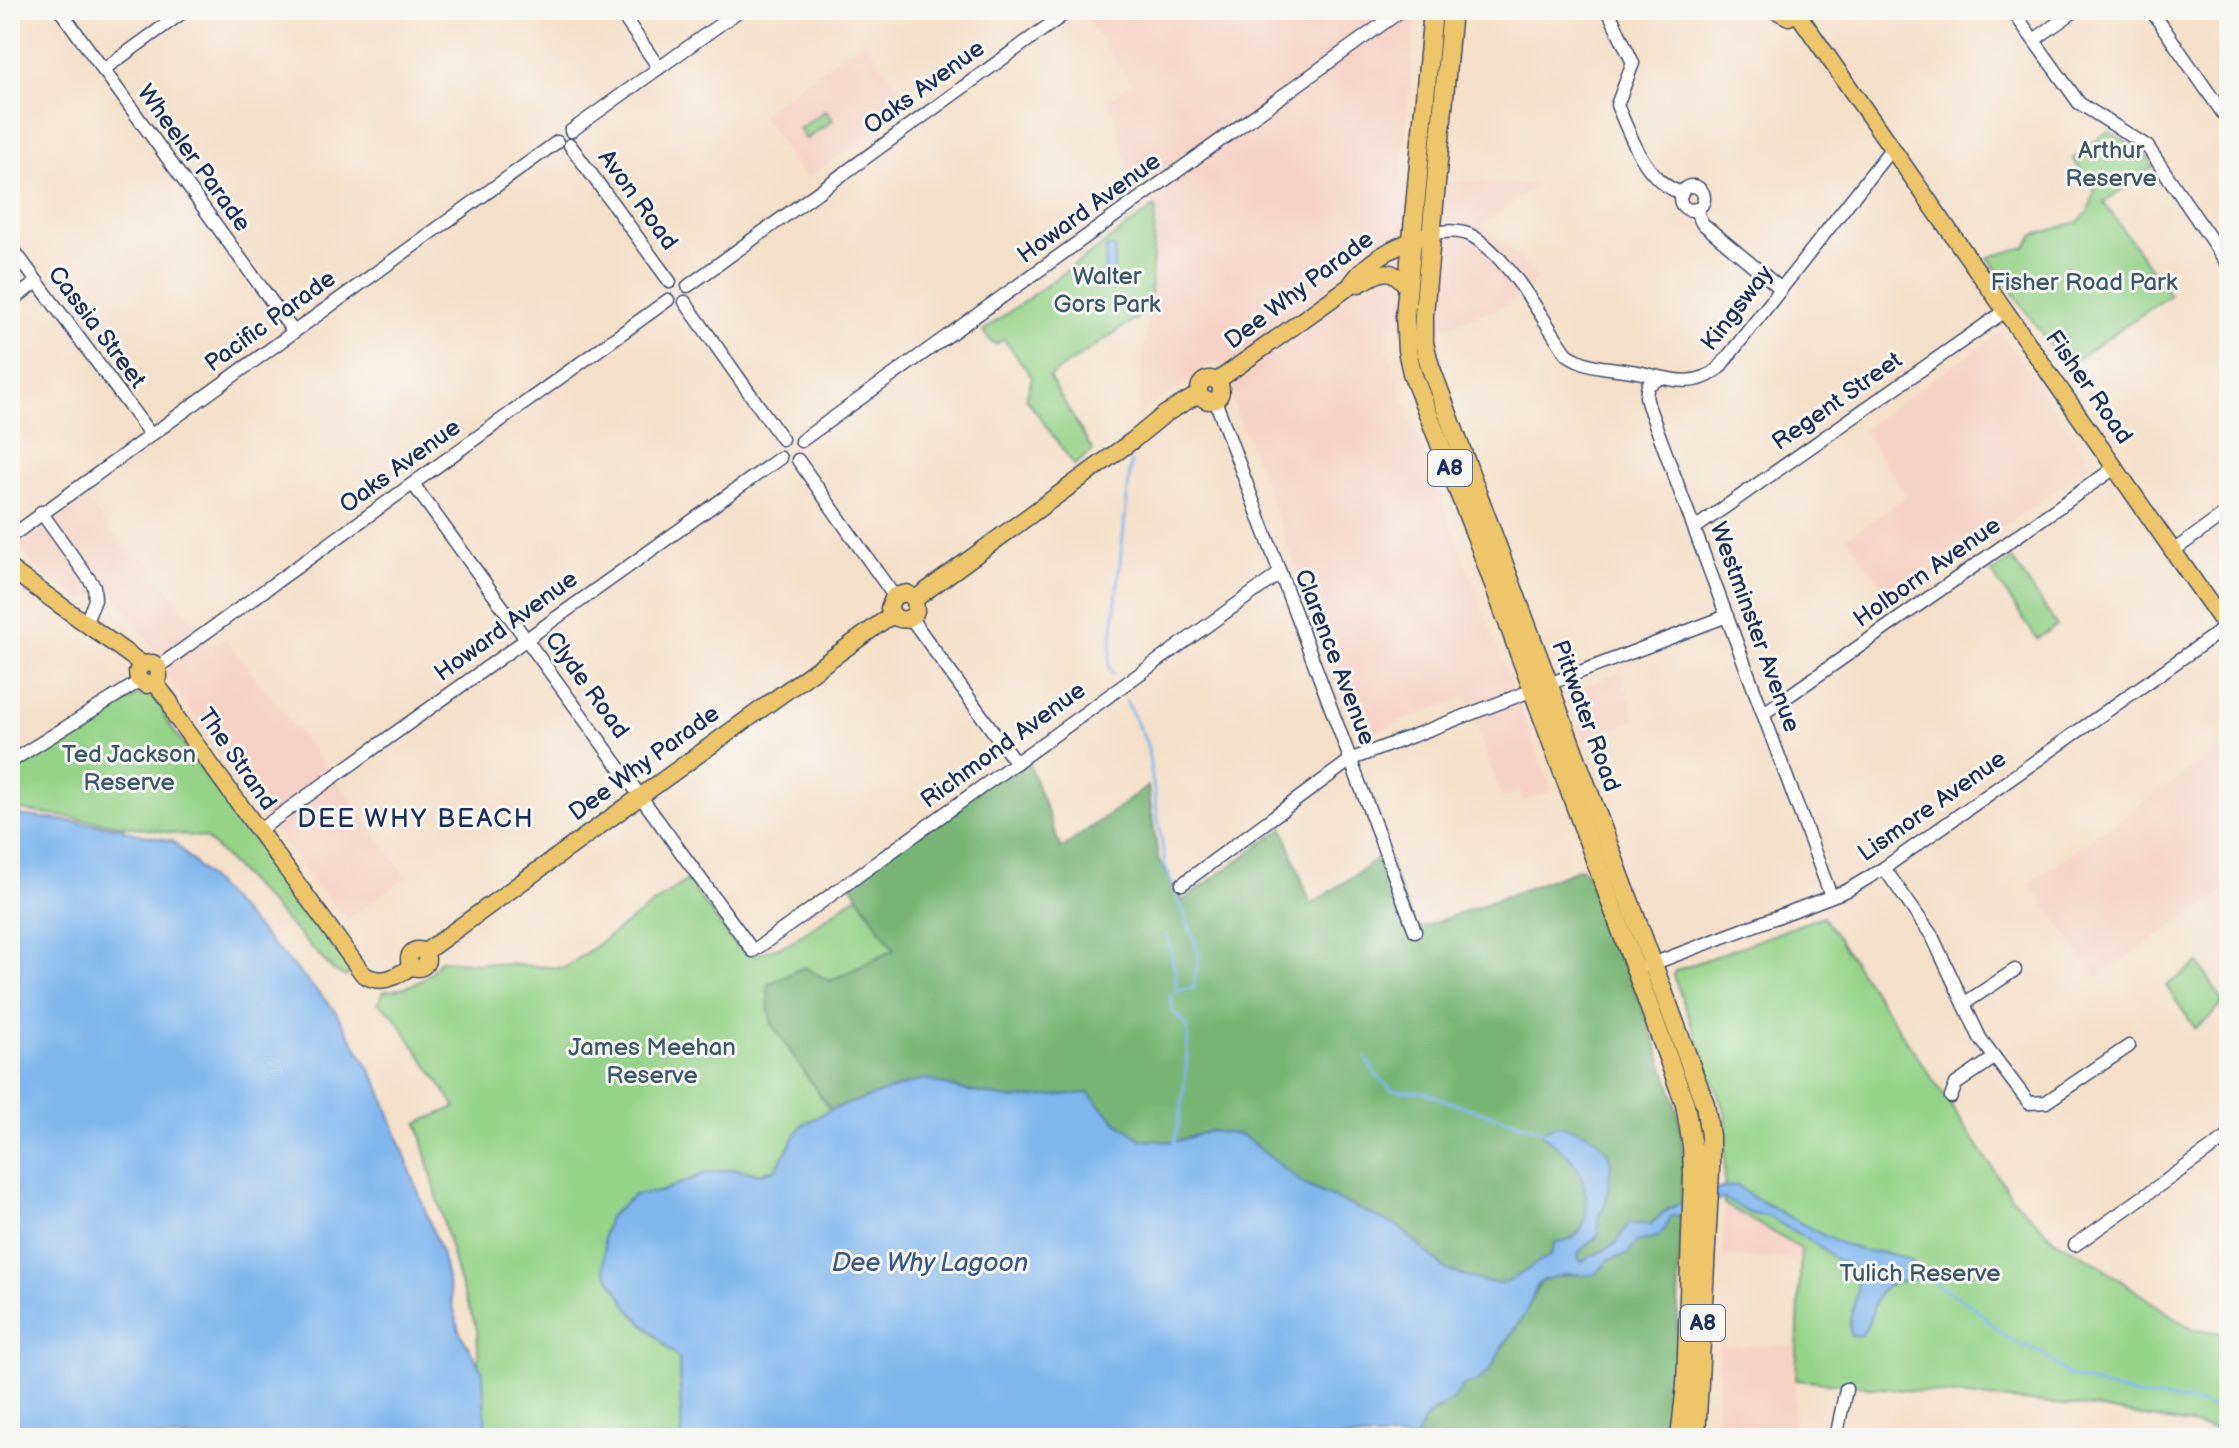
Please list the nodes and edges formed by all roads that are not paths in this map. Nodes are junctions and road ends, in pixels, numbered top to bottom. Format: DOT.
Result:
graph roads {
  1 [pos="60,10"];
  2 [pos="186,10"];
  3 [pos="619,10"];
  4 [pos="740,10"];
  5 [pos="1070,10"];
  6 [pos="1402,10"];
  7 [pos="1433,10"];
  8 [pos="1452,10"];
  9 [pos="1608,10"];
  10 [pos="1775,10"];
  11 [pos="2012,10"];
  12 [pos="2076,10"];
  13 [pos="2151,10"];
  14 [pos="1800,12"];
  15 [pos="2034,40"];
  16 [pos="659,68"];
  17 [pos="103,70"];
  18 [pos="2229,122"];
  19 [pos="566,139"];
  20 [pos="1891,149"];
  21 [pos="1682,193"];
  22 [pos="1695,209"];
  23 [pos="1431,234"];
  24 [pos="1410,240"];
  25 [pos="10,245"];
  26 [pos="2229,266"];
  27 [pos="37,282"];
  28 [pos="670,282"];
  29 [pos="688,286"];
  30 [pos="1350,286"];
  31 [pos="1407,287"];
  32 [pos="1780,288"];
  33 [pos="668,300"];
  34 [pos="10,302"];
  35 [pos="685,302"];
  36 [pos="2005,311"];
  37 [pos="293,331"];
  38 [pos="1659,379"];
  39 [pos="1207,397"];
  40 [pos="150,434"];
  41 [pos="782,439"];
  42 [pos="801,441"];
  43 [pos="780,458"];
  44 [pos="798,460"];
  45 [pos="2116,467"];
  46 [pos="413,484"];
  47 [pos="2229,511"];
  48 [pos="41,512"];
  49 [pos="1695,528"];
  50 [pos="10,537"];
  51 [pos="2173,551"];
  52 [pos="10,569"];
  53 [pos="1279,574"];
  54 [pos="894,596"];
  55 [pos="915,599"];
  56 [pos="1727,616"];
  57 [pos="902,617"];
  58 [pos="86,622"];
  59 [pos="2227,629"];
  60 [pos="527,638"];
  61 [pos="149,674"];
  62 [pos="1540,687"];
  63 [pos="1764,713"];
  64 [pos="1352,759"];
  65 [pos="10,762"];
  66 [pos="1016,763"];
  67 [pos="640,795"];
  68 [pos="258,831"];
  69 [pos="1884,868"];
  70 [pos="1182,884"];
  71 [pos="1831,896"];
  72 [pos="1415,931"];
  73 [pos="753,951"];
  74 [pos="412,966"];
  75 [pos="1645,967"];
  76 [pos="2015,970"];
  77 [pos="1965,1003"];
  78 [pos="2129,1046"];
  79 [pos="1994,1058"];
  80 [pos="1951,1097"];
  81 [pos="2229,1136"];
  82 [pos="1700,1210"];
  83 [pos="2075,1245"];
  84 [pos="1846,1389"];
  85 [pos="1680,1438"];
  86 [pos="1696,1438"];
  87 [pos="1836,1438"];
  1 -- 17 [label="street, Wheeler Parade"];
  2 -- 17 [label="street"];
  3 -- 16 [label="street"];
  4 -- 16 [label="street, Pacific Parade"];
  5 -- 29 [label="street, Oaks Avenue"];
  6 -- 42 [label="street, Howard Avenue"];
  7 -- 24 [label="highway, Pittwater Road / A8"];
  8 -- 23 [label="highway, Pittwater Road / A8"];
  9 -- 21 [label="street"];
  10 -- 14 [label="main road"];
  11 -- 15 [label="street"];
  12 -- 15 [label="street"];
  13 -- 18 [label="street"];
  14 -- 20 [label="main road, Fisher Road"];
  15 -- 26 [label="street"];
  16 -- 19 [label="street, Pacific Parade"];
  17 -- 37 [label="street, Wheeler Parade"];
  19 -- 28 [label="street, Avon Road"];
  19 -- 37 [label="street, Pacific Parade"];
  20 -- 32 [label="street, Kingsway"];
  20 -- 36 [label="main road, Fisher Road"];
  21 -- 22 [label="street"];
  21 -- 22 [label="street"];
  22 -- 32 [label="street"];
  23 -- 24 [label="main road, Dee Why Parade"];
  23 -- 38 [label="street, Kingsway"];
  23 -- 62 [label="highway, Pittwater Road / A8"];
  24 -- 30 [label="main road, Dee Why Parade"];
  24 -- 31 [label="highway, Pittwater Road / A8"];
  25 -- 27 [label="street, Cassia Street"];
  27 -- 34 [label="street"];
  27 -- 40 [label="street, Cassia Street"];
  28 -- 29 [label="street"];
  28 -- 33 [label="street"];
  29 -- 35 [label="street"];
  30 -- 31 [label="main road"];
  30 -- 39 [label="main road, Dee Why Parade"];
  31 -- 62 [label="highway, Pittwater Road / A8"];
  32 -- 38 [label="street, Kingsway"];
  33 -- 35 [label="street"];
  33 -- 46 [label="street, Oaks Avenue"];
  35 -- 41 [label="street"];
  36 -- 45 [label="main road, Fisher Road"];
  36 -- 49 [label="street, Regent Street"];
  37 -- 40 [label="street, Pacific Parade"];
  38 -- 49 [label="street, Westminster Avenue"];
  39 -- 53 [label="street, Clarence Avenue"];
  39 -- 55 [label="main road"];
  40 -- 48 [label="street, Pacific Parade"];
  41 -- 42 [label="street"];
  41 -- 43 [label="street"];
  42 -- 44 [label="street"];
  43 -- 44 [label="street"];
  43 -- 60 [label="street, Howard Avenue"];
  44 -- 54 [label="street"];
  45 -- 51 [label="main road, Fisher Road"];
  45 -- 63 [label="street, Holborn Avenue"];
  46 -- 60 [label="street, Clyde Road"];
  46 -- 61 [label="street, Oaks Avenue"];
  47 -- 51 [label="street"];
  48 -- 50 [label="street, Pacific Parade"];
  48 -- 58 [label="street"];
  49 -- 56 [label="street, Westminster Avenue"];
  51 -- 59 [label="main road, Fisher Road"];
  52 -- 58 [label="main road"];
  53 -- 64 [label="street, Clarence Avenue"];
  53 -- 66 [label="street, Richmond Avenue"];
  54 -- 55 [label="main road"];
  54 -- 57 [label="main road"];
  55 -- 57 [label="main road"];
  56 -- 62 [label="street"];
  56 -- 63 [label="street, Westminster Avenue"];
  57 -- 66 [label="street"];
  57 -- 67 [label="main road, Dee Why Parade"];
  58 -- 61 [label="main road"];
  59 -- 69 [label="street, Lismore Avenue"];
  60 -- 67 [label="street, Clyde Road"];
  60 -- 68 [label="street, Howard Avenue"];
  61 -- 65 [label="street, Oaks Avenue"];
  61 -- 68 [label="main road, The Strand"];
  62 -- 64 [label="street"];
  62 -- 75 [label="highway, Pittwater Road / A8"];
  63 -- 71 [label="street, Westminster Avenue"];
  64 -- 70 [label="street"];
  64 -- 72 [label="street, Clarence Avenue"];
  66 -- 73 [label="street, Richmond Avenue"];
  67 -- 73 [label="street, Clyde Road"];
  67 -- 74 [label="main road, Dee Why Parade"];
  68 -- 74 [label="main road, The Strand"];
  69 -- 71 [label="street, Lismore Avenue"];
  69 -- 77 [label="street"];
  71 -- 75 [label="street, Lismore Avenue"];
  75 -- 82 [label="highway, Pittwater Road / A8"];
  76 -- 77 [label="street"];
  77 -- 79 [label="street"];
  78 -- 79 [label="street"];
  79 -- 80 [label="street"];
  81 -- 83 [label="street"];
  82 -- 85 [label="highway, Pittwater Road / A8"];
  82 -- 86 [label="highway, Pittwater Road / A8"];
  84 -- 87 [label="street"];
}
